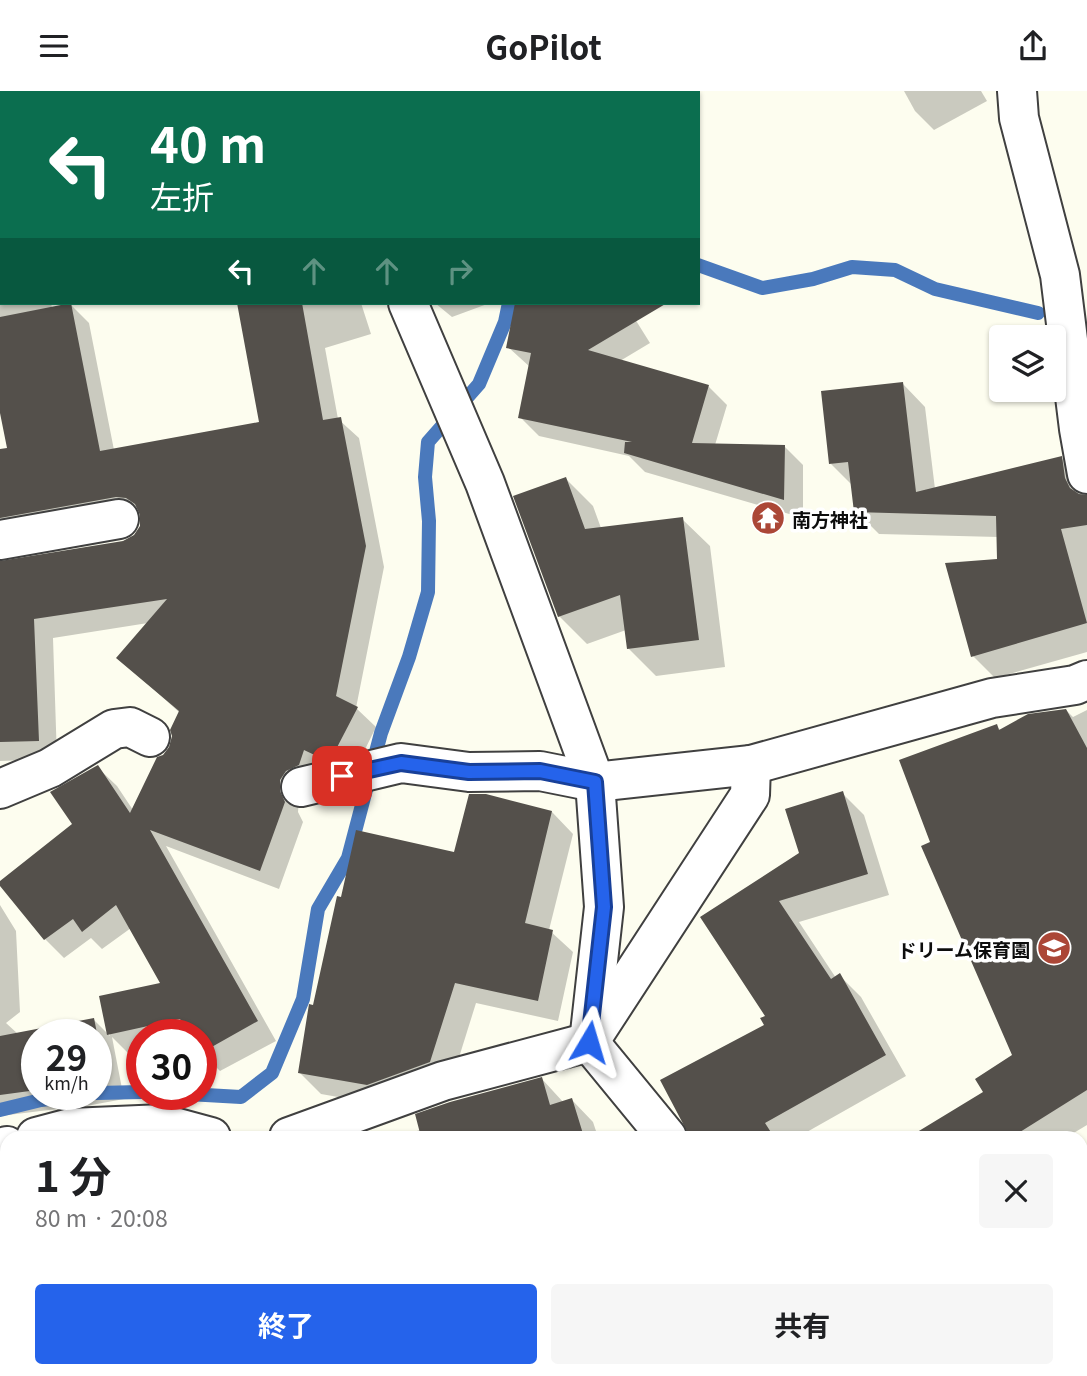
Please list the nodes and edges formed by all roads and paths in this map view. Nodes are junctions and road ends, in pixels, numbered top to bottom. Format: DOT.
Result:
graph roads {
  1 [pos="1017,91"];
  2 [pos="409,305"];
  3 [pos="1087,474"];
  4 [pos="119,519"];
  5 [pos="0,540"];
  6 [pos="1087,680"];
  7 [pos="150,737"];
  8 [pos="751,765"];
  9 [pos="595,782"];
  10 [pos="301,787"];
  11 [pos="0,789"];
  12 [pos="589,1042"];
  13 [pos="58,1131"];
  14 [pos="190,1131"];
  15 [pos="306,1131"];
  16 [pos="662,1131"];
  1 -- 3 [label="street"];
  2 -- 9 [label="street"];
  4 -- 5 [label="street"];
  6 -- 8 [label="street"];
  7 -- 11 [label="street"];
  8 -- 9 [label="street"];
  8 -- 12 [label="street"];
  9 -- 10 [label="street"];
  9 -- 12 [label="street"];
  12 -- 15 [label="street"];
  12 -- 16 [label="street"];
  13 -- 14 [label="street"];
}
